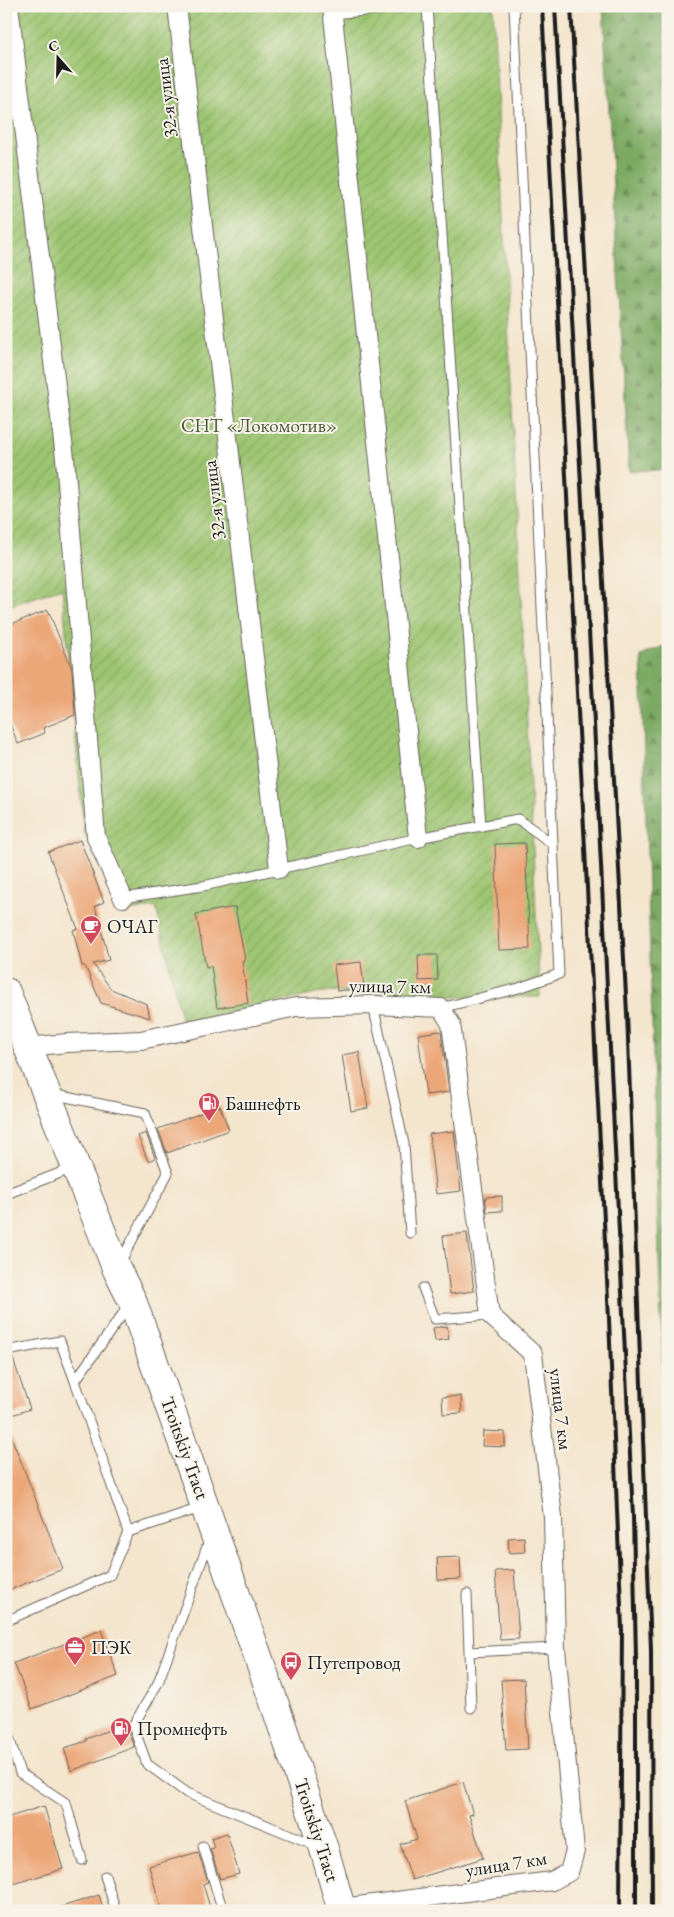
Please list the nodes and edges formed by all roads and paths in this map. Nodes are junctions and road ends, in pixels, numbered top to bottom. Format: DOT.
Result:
graph roads {
  1 [pos="9,6"];
  2 [pos="177,6"];
  3 [pos="420,6"];
  4 [pos="427,6"];
  5 [pos="514,6"];
  6 [pos="332,10"];
  7 [pos="481,827"];
  8 [pos="418,838"];
  9 [pos="554,844"];
  10 [pos="279,869"];
  11 [pos="123,898"];
  12 [pos="6,992"];
  13 [pos="373,1005"];
  14 [pos="441,1008"];
  15 [pos="29,1047"];
  16 [pos="48,1093"];
  17 [pos="75,1167"];
  18 [pos="6,1194"];
  19 [pos="410,1233"];
  20 [pos="116,1270"];
  21 [pos="423,1288"];
  22 [pos="132,1300"];
  23 [pos="490,1315"];
  24 [pos="6,1352"];
  25 [pos="75,1381"];
  26 [pos="210,1517"];
  27 [pos="128,1532"];
  28 [pos="467,1594"];
  29 [pos="6,1621"];
  30 [pos="556,1648"];
  31 [pos="469,1652"];
  32 [pos="472,1708"];
  33 [pos="6,1727"];
  34 [pos="203,1846"];
  35 [pos="324,1849"];
  36 [pos="82,1860"];
  37 [pos="105,1876"];
  38 [pos="342,1909"];
  39 [pos="116,1911"];
  40 [pos="223,1911"];
  1 -- 11 [label="street"];
  2 -- 10 [label="street, 32-я улица"];
  3 -- 6 [label="lane"];
  4 -- 7 [label="lane"];
  5 -- 9 [label="lane"];
  6 -- 8 [label="street"];
  7 -- 8 [label="lane"];
  7 -- 9 [label="lane"];
  8 -- 10 [label="lane"];
  9 -- 14 [label="lane"];
  10 -- 11 [label="lane"];
  12 -- 15 [label="main road, Troitskiy Tract"];
  13 -- 14 [label="street, улица 7 км"];
  13 -- 15 [label="street, улица 7 км"];
  13 -- 19 [label="lane"];
  14 -- 23 [label="street, улица 7 км"];
  15 -- 16 [label="main road, Troitskiy Tract"];
  16 -- 17 [label="main road, Troitskiy Tract"];
  16 -- 20 [label="lane"];
  17 -- 18 [label="lane"];
  17 -- 20 [label="main road, Troitskiy Tract"];
  20 -- 22 [label="main road, Troitskiy Tract"];
  21 -- 23 [label="lane"];
  22 -- 25 [label="lane"];
  22 -- 26 [label="main road, Troitskiy Tract"];
  23 -- 30 [label="street, улица 7 км"];
  24 -- 25 [label="lane"];
  25 -- 27 [label="lane"];
  26 -- 27 [label="lane"];
  26 -- 35 [label="main road, Troitskiy Tract"];
  26 -- 35 [label="lane"];
  27 -- 29 [label="lane"];
  28 -- 31 [label="lane"];
  30 -- 31 [label="lane"];
  30 -- 38 [label="street, улица 7 км"];
  31 -- 32 [label="lane"];
  33 -- 36 [label="lane"];
  34 -- 40 [label="lane"];
  35 -- 38 [label="main road, Troitskiy Tract"];
  37 -- 39 [label="lane"];
}
